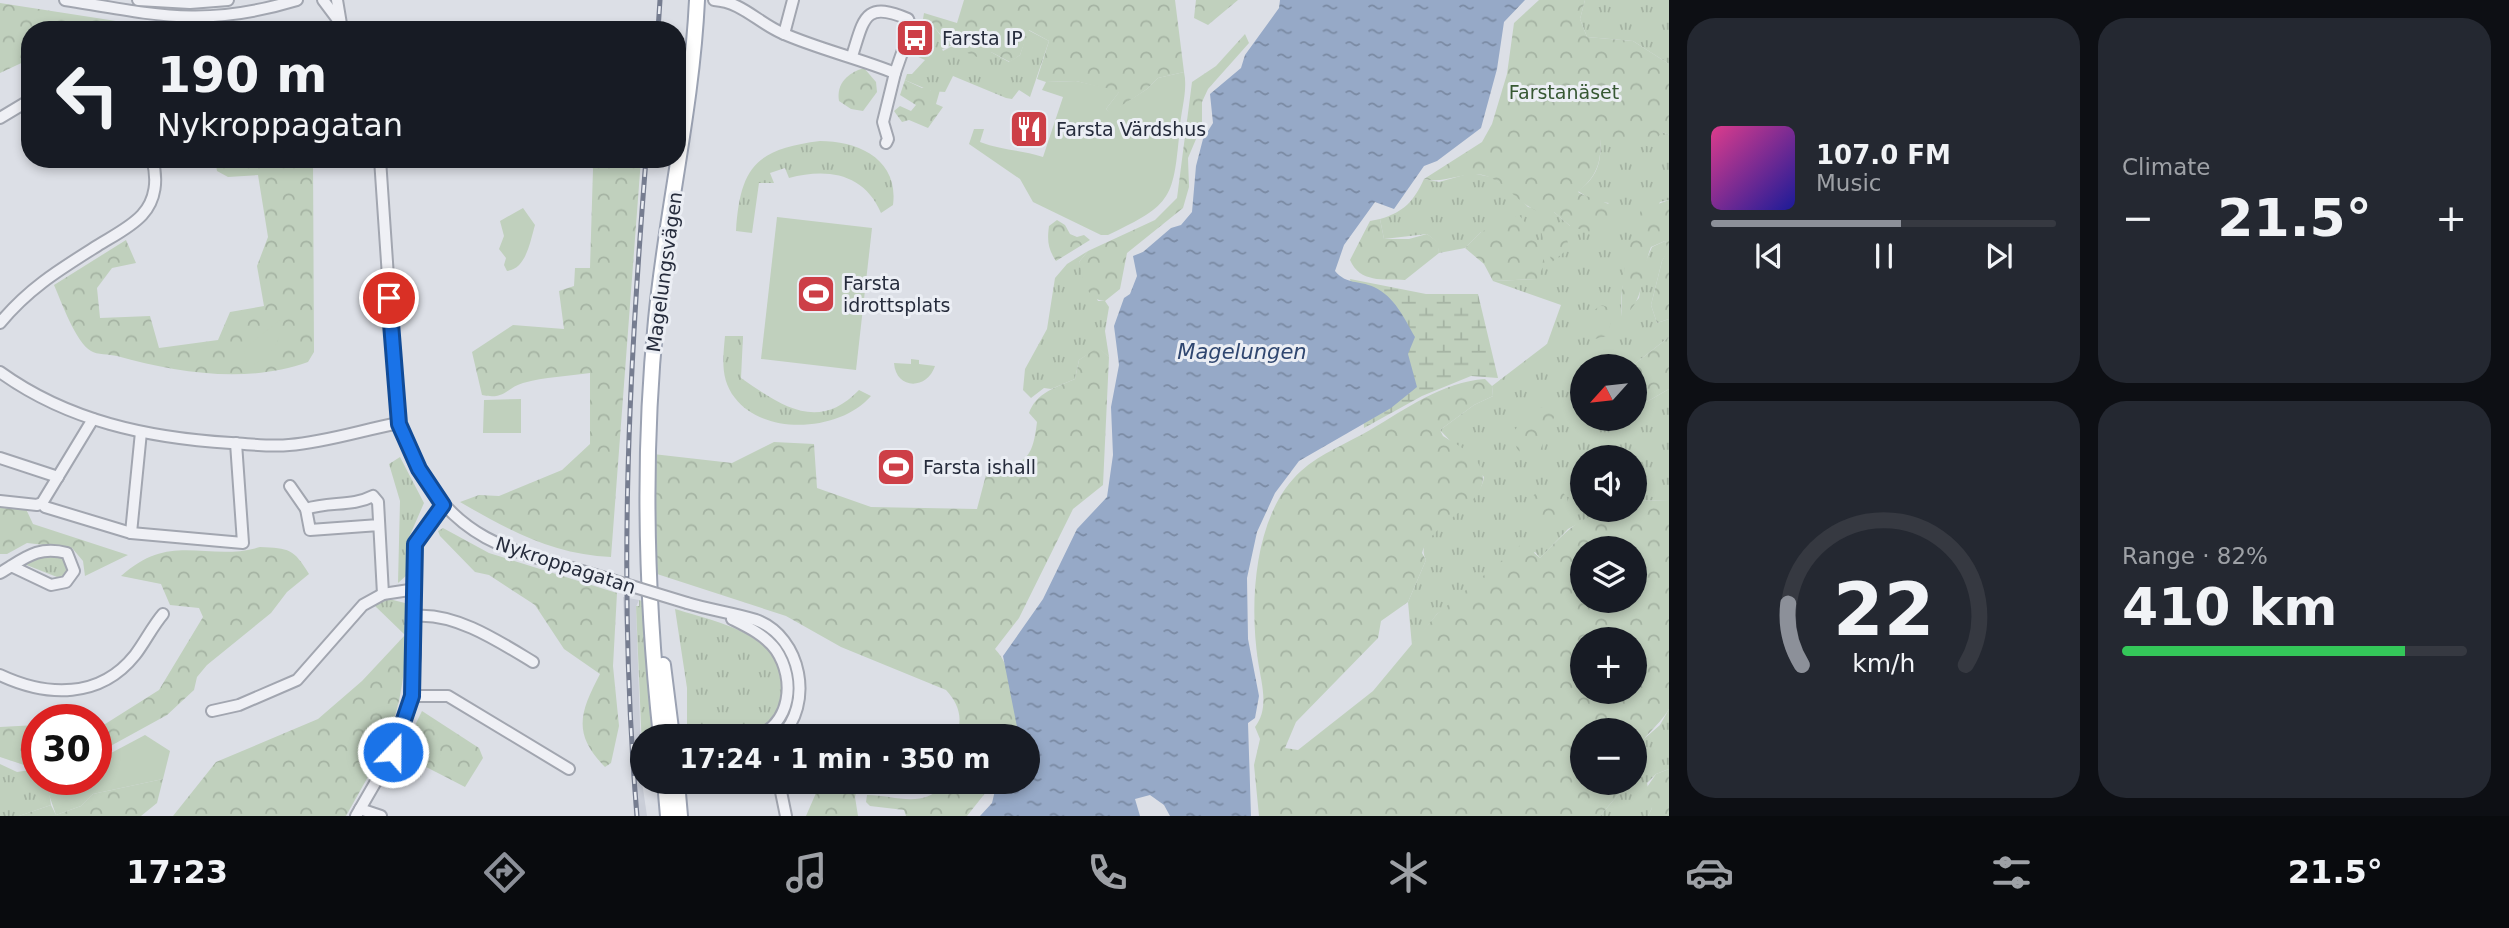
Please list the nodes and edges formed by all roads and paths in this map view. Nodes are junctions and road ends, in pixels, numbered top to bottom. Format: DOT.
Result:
graph roads {
  1 [pos="65,0"];
  2 [pos="228,0"];
  3 [pos="297,0"];
  4 [pos="323,0"];
  5 [pos="337,0"];
  6 [pos="697,0"];
  7 [pos="715,0"];
  8 [pos="793,0"];
  9 [pos="141,1"];
  10 [pos="126,10"];
  11 [pos="338,21"];
  12 [pos="340,21"];
  13 [pos="784,34"];
  14 [pos="852,56"];
  15 [pos="895,73"];
  16 [pos="21,105"];
  17 [pos="686,113"];
  18 [pos="0,118"];
  19 [pos="886,143"];
  20 [pos="154,168"];
  21 [pos="381,168"];
  22 [pos="678,168"];
  23 [pos="0,323"];
  24 [pos="0,372"];
  25 [pos="93,419"];
  26 [pos="399,424"];
  27 [pos="141,432"];
  28 [pos="236,443"];
  29 [pos="0,458"];
  30 [pos="58,477"];
  31 [pos="290,486"];
  32 [pos="0,501"];
  33 [pos="43,503"];
  34 [pos="443,505"];
  35 [pos="306,509"];
  36 [pos="379,525"];
  37 [pos="131,533"];
  38 [pos="649,546"];
  39 [pos="11,566"];
  40 [pos="0,573"];
  41 [pos="416,589"];
  42 [pos="383,594"];
  43 [pos="720,613"];
  44 [pos="163,614"];
  45 [pos="415,616"];
  46 [pos="533,662"];
  47 [pos="0,675"];
  48 [pos="412,696"];
  49 [pos="212,711"];
  50 [pos="660,724"];
  51 [pos="670,724"];
  52 [pos="773,724"];
  53 [pos="793,724"];
  54 [pos="569,769"];
  55 [pos="666,794"];
  56 [pos="678,794"];
  57 [pos="781,794"];
  58 [pos="358,812"];
  59 [pos="381,816"];
  60 [pos="668,816"];
  61 [pos="680,816"];
  62 [pos="786,816"];
  1 -- 10 [label="street"];
  2 -- 9 [label="street"];
  3 -- 10 [label="street"];
  4 -- 11 [label="street"];
  5 -- 12 [label="street"];
  6 -- 17 [label="main road, Magelungsvägen"];
  7 -- 13 [label="street"];
  8 -- 13 [label="street"];
  9 -- 10 [label="street"];
  13 -- 14 [label="street"];
  14 -- 15 [label="street"];
  14 -- 15 [label="street"];
  15 -- 19 [label="street"];
  16 -- 18 [label="street"];
  20 -- 23 [label="street"];
  21 -- 26 [label="street, Nykroppagatan"];
  22 -- 38 [label="main road, Magelungsvägen"];
  24 -- 25 [label="street"];
  25 -- 27 [label="street"];
  25 -- 30 [label="street"];
  26 -- 28 [label="street"];
  26 -- 34 [label="street, Nykroppagatan"];
  27 -- 28 [label="street"];
  27 -- 37 [label="street"];
  28 -- 37 [label="street"];
  29 -- 30 [label="street"];
  30 -- 33 [label="street"];
  31 -- 35 [label="street"];
  32 -- 33 [label="street"];
  33 -- 37 [label="street"];
  34 -- 41 [label="street"];
  34 -- 43 [label="street, Nykroppagatan, bridge"];
  35 -- 36 [label="street"];
  35 -- 36 [label="street"];
  36 -- 42 [label="street"];
  38 -- 50 [label="main road, Magelungsvägen"];
  38 -- 51 [label="main road, Magelungsvägen"];
  39 -- 39 [label="street"];
  39 -- 40 [label="street"];
  41 -- 42 [label="street"];
  41 -- 45 [label="street"];
  42 -- 49 [label="street"];
  43 -- 52 [label="street, Nykroppagatan"];
  43 -- 53 [label="street, Nykroppagatan"];
  44 -- 47 [label="street"];
  45 -- 46 [label="street"];
  45 -- 48 [label="street"];
  48 -- 54 [label="street"];
  48 -- 58 [label="street"];
  55 -- 60 [label="main road"];
  56 -- 61 [label="main road"];
  57 -- 62 [label="street"];
  58 -- 59 [label="street"];
}
